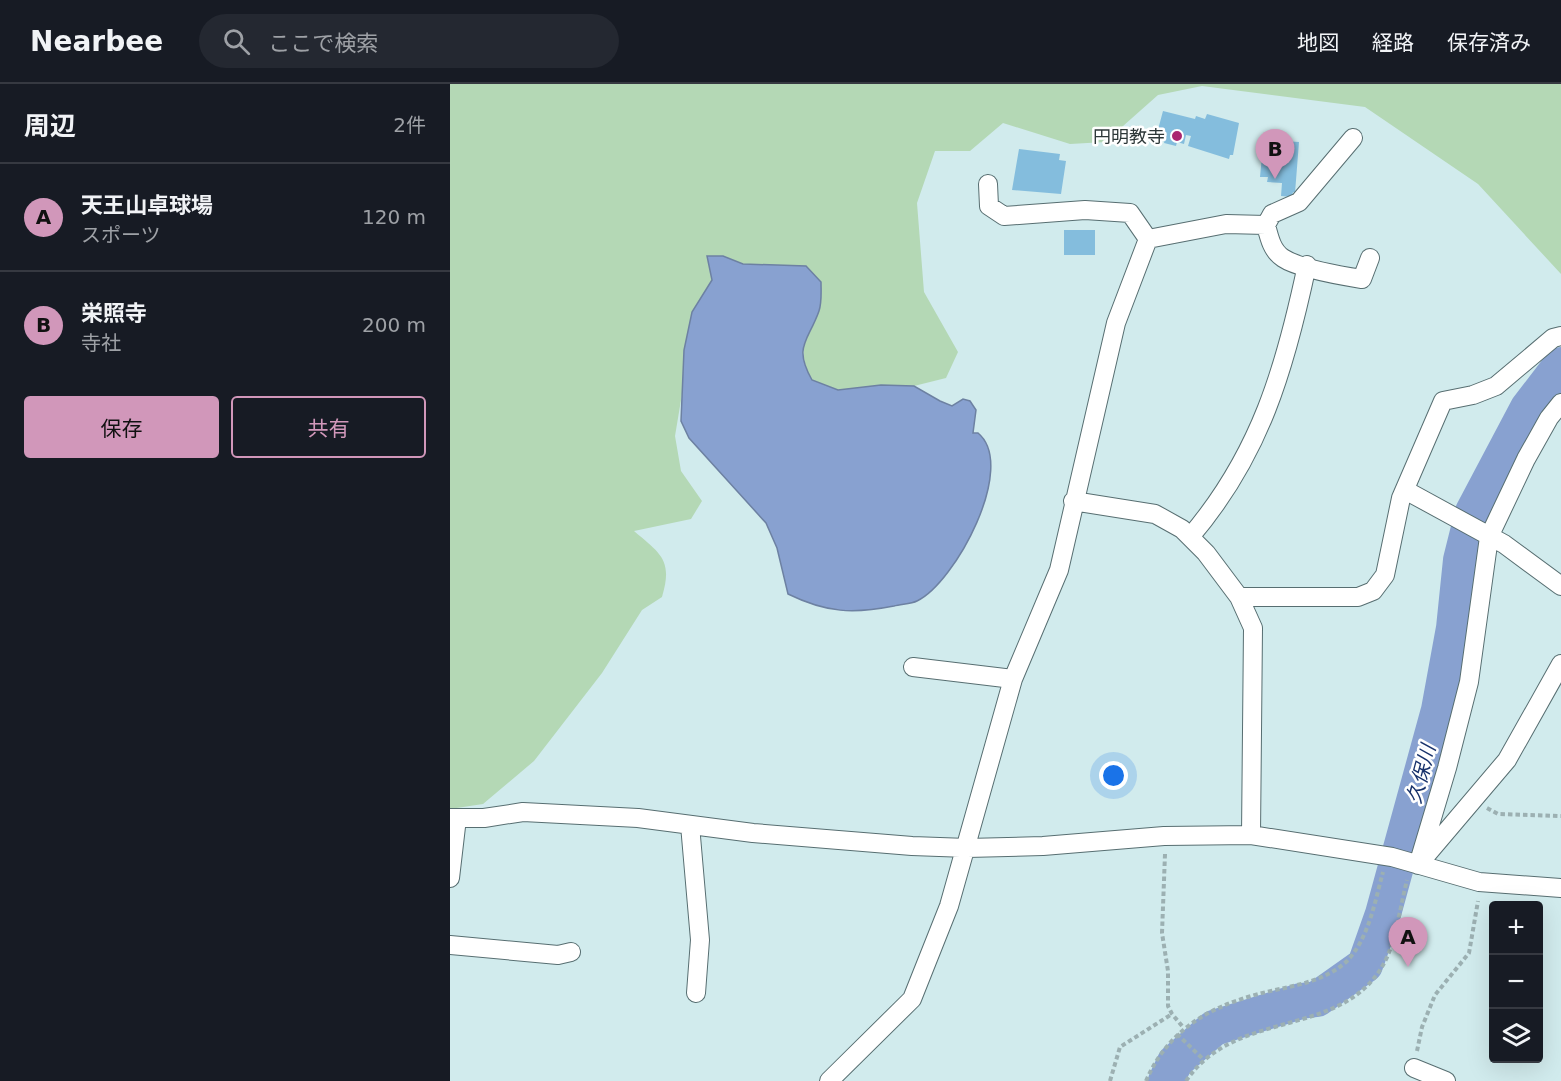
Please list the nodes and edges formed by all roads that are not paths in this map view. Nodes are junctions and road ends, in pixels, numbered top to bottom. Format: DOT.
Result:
graph roads {
  1 [pos="1353,138"];
  2 [pos="988,184"];
  3 [pos="1266,225"];
  4 [pos="1148,239"];
  5 [pos="1370,258"];
  6 [pos="1307,265"];
  7 [pos="1561,336"];
  8 [pos="1561,403"];
  9 [pos="1405,490"];
  10 [pos="1073,501"];
  11 [pos="1476,530"];
  12 [pos="1190,537"];
  13 [pos="1561,585"];
  14 [pos="1239,597"];
  15 [pos="1561,664"];
  16 [pos="913,667"];
  17 [pos="1013,679"];
  18 [pos="453,818"];
  19 [pos="690,825"];
  20 [pos="1251,835"];
  21 [pos="966,848"];
  22 [pos="1400,860"];
  23 [pos="450,878"];
  24 [pos="1561,888"];
  25 [pos="450,945"];
  26 [pos="571,952"];
  27 [pos="696,993"];
  28 [pos="1414,1068"];
  29 [pos="829,1081"];
  30 [pos="1446,1081"];
  1 -- 3 [label="street"];
  2 -- 4 [label="street"];
  3 -- 4 [label="street"];
  3 -- 6 [label="street"];
  4 -- 10 [label="street"];
  5 -- 6 [label="street"];
  6 -- 12 [label="street"];
  7 -- 9 [label="street"];
  8 -- 11 [label="street"];
  9 -- 11 [label="street"];
  9 -- 14 [label="street"];
  10 -- 12 [label="street"];
  10 -- 17 [label="street"];
  11 -- 13 [label="street"];
  11 -- 22 [label="street"];
  12 -- 14 [label="street"];
  14 -- 20 [label="street"];
  15 -- 22 [label="street"];
  16 -- 17 [label="street"];
  17 -- 21 [label="street"];
  18 -- 19 [label="street"];
  18 -- 23 [label="street"];
  19 -- 21 [label="street"];
  19 -- 27 [label="street"];
  20 -- 21 [label="street"];
  20 -- 22 [label="street"];
  21 -- 29 [label="street"];
  22 -- 24 [label="street"];
  25 -- 26 [label="street"];
  28 -- 30 [label="street"];
}
